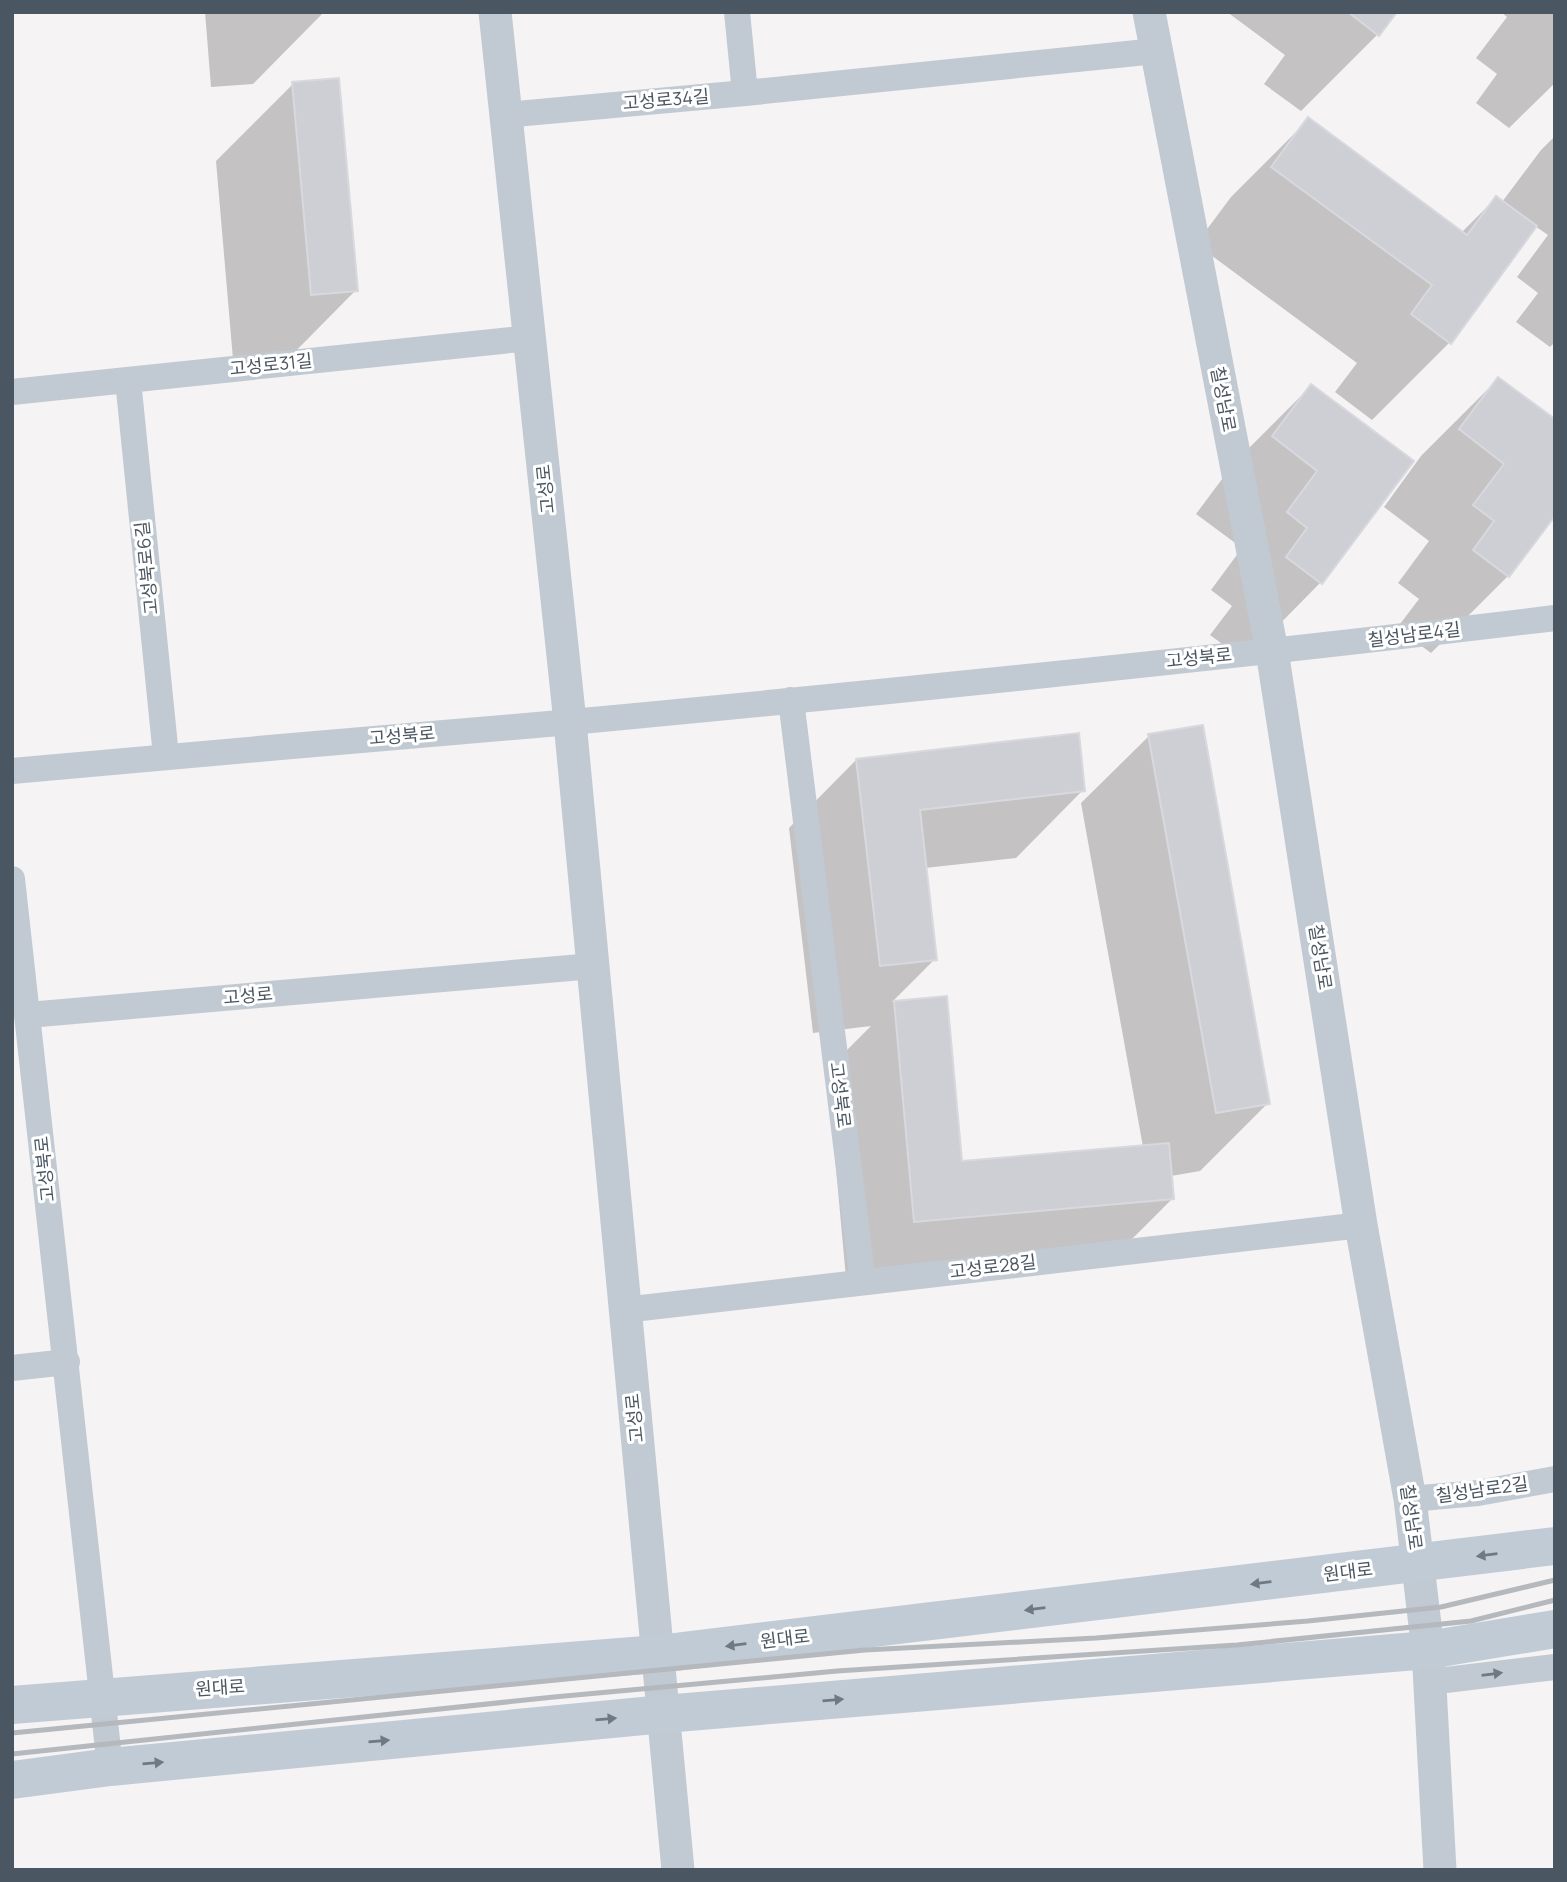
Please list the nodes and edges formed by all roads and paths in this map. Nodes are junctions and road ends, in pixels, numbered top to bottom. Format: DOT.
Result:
graph roads {
  1 [pos="495,12"];
  2 [pos="737,12"];
  3 [pos="1149,12"];
  4 [pos="1156,51"];
  5 [pos="745,93"];
  6 [pos="505,115"];
  7 [pos="530,338"];
  8 [pos="128,380"];
  9 [pos="12,392"];
  10 [pos="1555,618"];
  11 [pos="1272,651"];
  12 [pos="791,699"];
  13 [pos="570,722"];
  14 [pos="166,756"];
  15 [pos="12,771"];
  16 [pos="12,879"];
  17 [pos="593,966"];
  18 [pos="28,1015"];
  19 [pos="1361,1225"];
  20 [pos="863,1282"];
  21 [pos="624,1310"];
  22 [pos="67,1362"];
  23 [pos="12,1368"];
  24 [pos="1555,1479"];
  25 [pos="1410,1499"];
  26 [pos="1555,1546"];
  27 [pos="1418,1564"];
  28 [pos="1555,1629"];
  29 [pos="658,1654"];
  30 [pos="1429,1666"];
  31 [pos="1555,1667"];
  32 [pos="103,1697"];
  33 [pos="12,1705"];
  34 [pos="664,1714"];
  35 [pos="110,1767"];
  36 [pos="12,1780"];
  37 [pos="678,1870"];
  38 [pos="1440,1870"];
  1 -- 6 [label="street, 고성로"];
  2 -- 5 [label="street"];
  3 -- 4 [label="street, 칠성남로"];
  4 -- 5 [label="street"];
  4 -- 11 [label="street, 칠성남로"];
  5 -- 6 [label="street, 고성로34길"];
  6 -- 7 [label="street, 고성로"];
  7 -- 8 [label="street, 고성로31길"];
  7 -- 13 [label="street, 고성로"];
  8 -- 9 [label="street, 고성로31길"];
  8 -- 14 [label="street, 고성북로6길"];
  10 -- 11 [label="street, 칠성남로4길"];
  11 -- 12 [label="street, 고성북로"];
  11 -- 19 [label="street, 칠성남로"];
  12 -- 13 [label="street, 고성북로"];
  12 -- 20 [label="street, 고성북로"];
  13 -- 14 [label="street, 고성북로"];
  13 -- 17 [label="street, 고성로"];
  14 -- 15 [label="street, 고성북로"];
  16 -- 18 [label="street, 고성북로"];
  17 -- 18 [label="street, 고성로"];
  17 -- 21 [label="street, 고성로"];
  18 -- 22 [label="street, 고성북로"];
  19 -- 20 [label="street, 고성로28길"];
  19 -- 25 [label="street, 칠성남로"];
  20 -- 21 [label="street, 고성로28길"];
  21 -- 29 [label="street, 고성로"];
  22 -- 23 [label="street"];
  22 -- 32 [label="street, 고성북로"];
  24 -- 25 [label="street, 칠성남로2길"];
  25 -- 27 [label="street, 칠성남로"];
  26 -- 27 [label="main road, 원대로, one-way"];
  27 -- 29 [label="main road, 원대로, one-way"];
  27 -- 30 [label="street, 칠성남로"];
  28 -- 30 [label="main road"];
  29 -- 32 [label="main road, 원대로"];
  29 -- 34 [label="street, 고성로"];
  30 -- 31 [label="street, one-way"];
  34 -- 30 [label="main road, one-way"];
  30 -- 38 [label="street, 칠성남로"];
  32 -- 33 [label="main road, 원대로"];
  32 -- 35 [label="street, 고성북로"];
  35 -- 34 [label="main road, one-way"];
  34 -- 37 [label="street, 고성로"];
  35 -- 36 [label="main road"];
}
